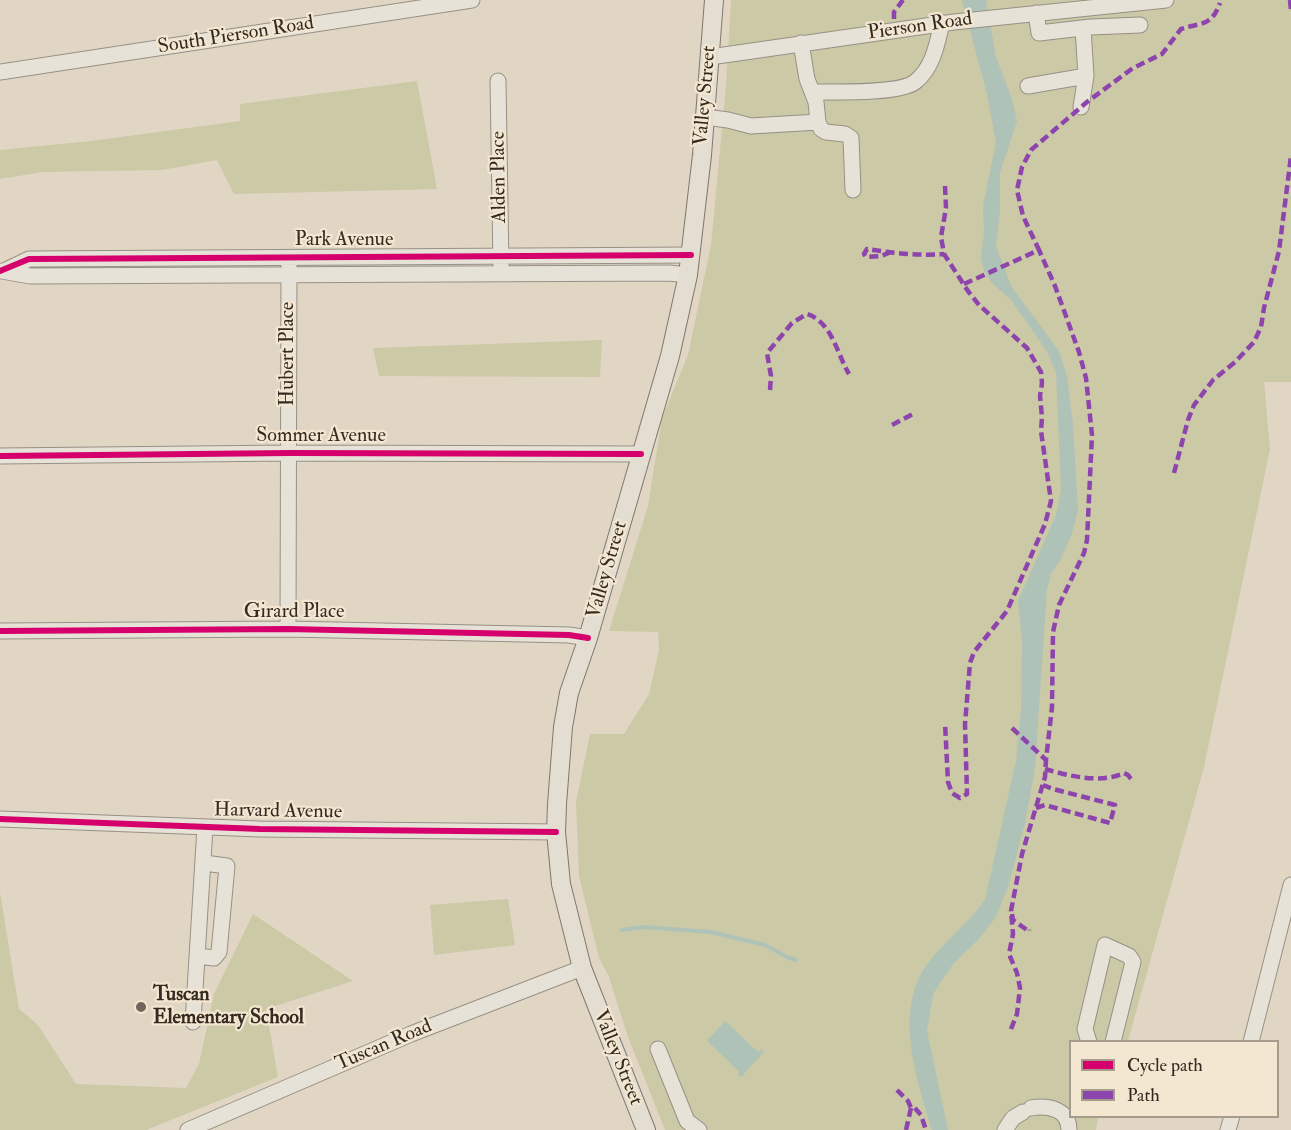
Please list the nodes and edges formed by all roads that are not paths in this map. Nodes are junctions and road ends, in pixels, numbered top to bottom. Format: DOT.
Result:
graph roads {
  1 [pos="472,0"];
  2 [pos="714,0"];
  3 [pos="1166,0"];
  4 [pos="1086,8"];
  5 [pos="1036,13"];
  6 [pos="948,22"];
  7 [pos="1140,25"];
  8 [pos="1087,28"];
  9 [pos="801,43"];
  10 [pos="710,57"];
  11 [pos="0,72"];
  12 [pos="1086,76"];
  13 [pos="498,81"];
  14 [pos="1028,86"];
  15 [pos="813,92"];
  16 [pos="1081,107"];
  17 [pos="705,117"];
  18 [pos="818,122"];
  19 [pos="853,190"];
  20 [pos="692,255"];
  21 [pos="501,265"];
  22 [pos="289,266"];
  23 [pos="2,271"];
  24 [pos="688,275"];
  25 [pos="290,453"];
  26 [pos="641,454"];
  27 [pos="0,456"];
  28 [pos="288,629"];
  29 [pos="0,632"];
  30 [pos="588,638"];
  31 [pos="0,819"];
  32 [pos="205,827"];
  33 [pos="556,832"];
  34 [pos="204,863"];
  35 [pos="1291,887"];
  36 [pos="198,956"];
  37 [pos="582,968"];
  38 [pos="194,1022"];
  39 [pos="1089,1040"];
  40 [pos="1113,1040"];
  41 [pos="1251,1040"];
  42 [pos="658,1049"];
  43 [pos="1068,1119"];
  44 [pos="188,1130"];
  45 [pos="646,1130"];
  46 [pos="699,1130"];
  47 [pos="1005,1130"];
  1 -- 11 [label="street, South Pierson Road"];
  2 -- 10 [label="main road, Valley Street"];
  3 -- 4 [label="street, Pierson Road"];
  4 -- 5 [label="street, Pierson Road"];
  4 -- 8 [label="street"];
  5 -- 6 [label="street, Pierson Road"];
  5 -- 8 [label="street"];
  6 -- 9 [label="street, Pierson Road"];
  6 -- 15 [label="street"];
  7 -- 8 [label="street"];
  8 -- 12 [label="street"];
  9 -- 10 [label="street, Pierson Road"];
  9 -- 15 [label="street"];
  10 -- 17 [label="main road, Valley Street"];
  12 -- 14 [label="street"];
  12 -- 16 [label="street"];
  13 -- 21 [label="street, Alden Place"];
  15 -- 18 [label="street"];
  17 -- 18 [label="street"];
  17 -- 20 [label="main road, Valley Street"];
  18 -- 19 [label="street"];
  20 -- 21 [label="street, Park Avenue"];
  20 -- 24 [label="main road, Valley Street"];
  21 -- 22 [label="street, Park Avenue"];
  21 -- 24 [label="street, Park Avenue"];
  22 -- 23 [label="street, Park Avenue"];
  22 -- 25 [label="street, Hubert Place"];
  24 -- 26 [label="main road, Valley Street"];
  25 -- 26 [label="street, Sommer Avenue"];
  25 -- 27 [label="street, Sommer Avenue"];
  25 -- 28 [label="street, Hubert Place"];
  26 -- 30 [label="main road, Valley Street"];
  28 -- 29 [label="street, Girard Place"];
  28 -- 30 [label="street, Girard Place"];
  30 -- 33 [label="main road, Valley Street"];
  31 -- 32 [label="street, Harvard Avenue"];
  32 -- 33 [label="street, Harvard Avenue"];
  32 -- 34 [label="street"];
  33 -- 37 [label="main road, Valley Street"];
  34 -- 36 [label="street"];
  34 -- 36 [label="street"];
  35 -- 41 [label="street"];
  36 -- 38 [label="street"];
  37 -- 44 [label="street, Tuscan Road"];
  37 -- 45 [label="main road, Valley Street"];
  39 -- 40 [label="street"];
  42 -- 46 [label="street"];
  43 -- 47 [label="street"];
}
